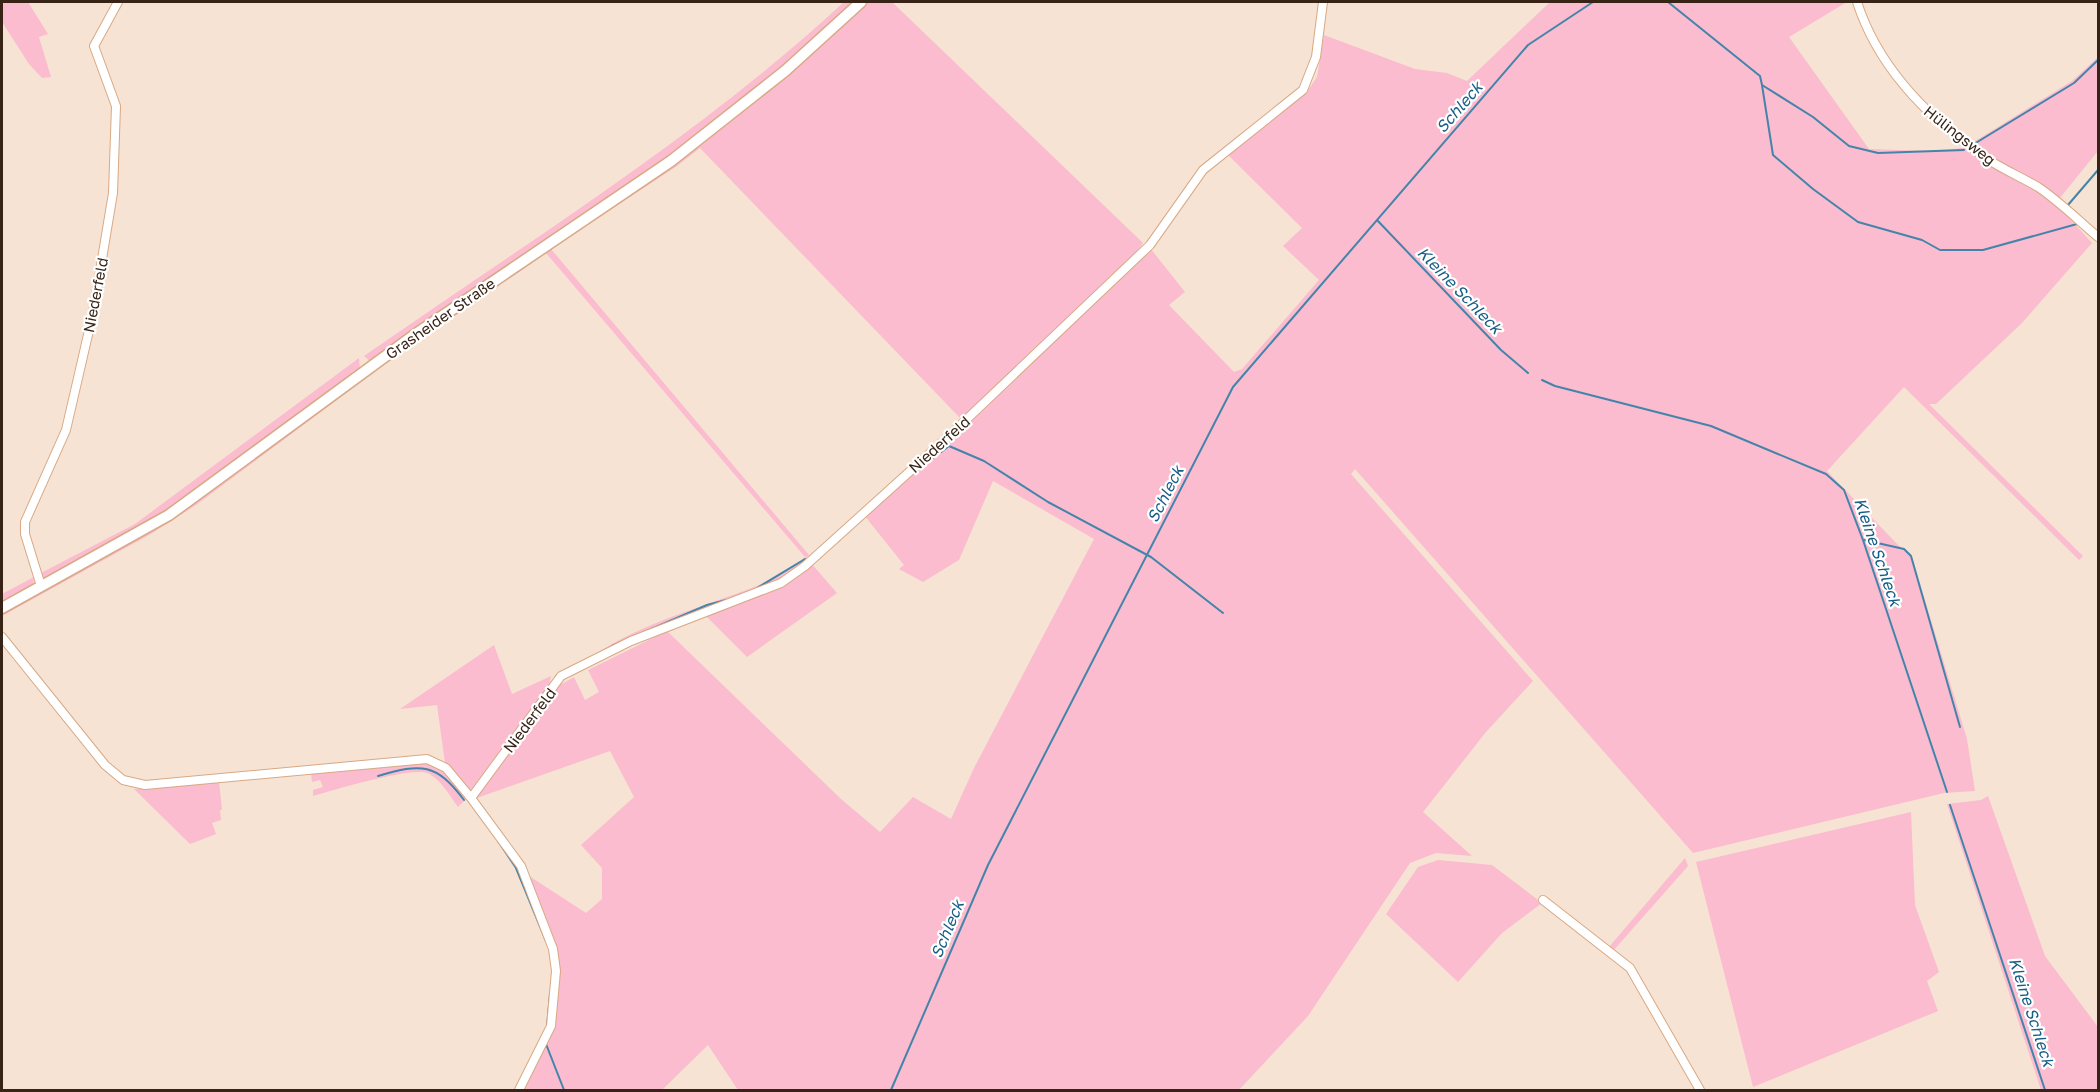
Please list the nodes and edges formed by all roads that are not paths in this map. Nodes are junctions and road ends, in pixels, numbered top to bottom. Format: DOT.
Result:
graph roads {
  1 [pos="118,2"];
  2 [pos="861,2"];
  3 [pos="1323,2"];
  4 [pos="1857,2"];
  5 [pos="2098,237"];
  6 [pos="41,586"];
  7 [pos="2,608"];
  8 [pos="2,637"];
  9 [pos="471,798"];
  10 [pos="1543,900"];
  11 [pos="519,1090"];
  12 [pos="1700,1090"];
  1 -- 6 [label="street, Niederfeld"];
  2 -- 6 [label="street, Grasheider Straße"];
  3 -- 9 [label="street, Niederfeld"];
  4 -- 5 [label="street, Hülingsweg"];
  6 -- 7 [label="street, Grasheider Straße"];
  8 -- 9 [label="street"];
  9 -- 11 [label="street"];
  10 -- 12 [label="street"];
}
